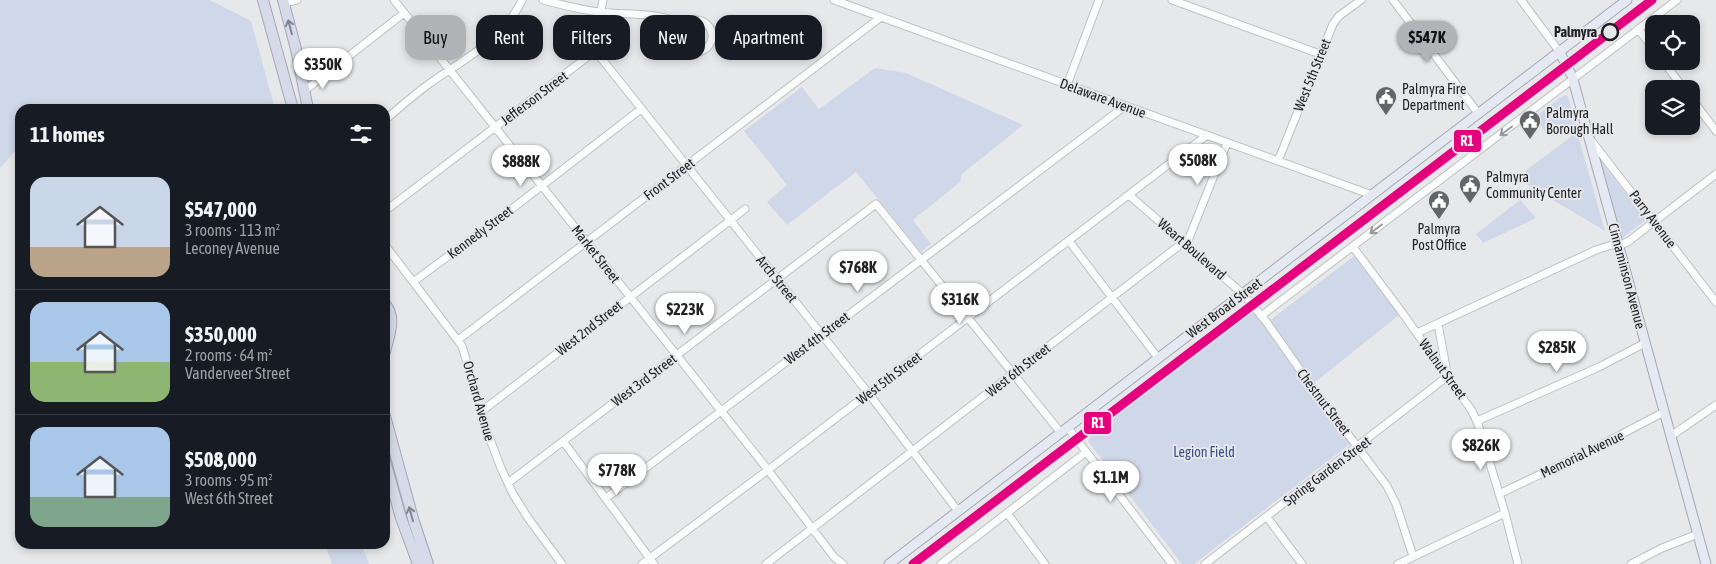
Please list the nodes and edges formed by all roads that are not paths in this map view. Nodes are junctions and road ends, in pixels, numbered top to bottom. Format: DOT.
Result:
graph roads {
  1 [pos="263,0"];
  2 [pos="297,0"];
  3 [pos="394,0"];
  4 [pos="522,0"];
  5 [pos="543,0"];
  6 [pos="603,0"];
  7 [pos="834,0"];
  8 [pos="1099,0"];
  9 [pos="1175,0"];
  10 [pos="1361,0"];
  11 [pos="1393,0"];
  12 [pos="1521,0"];
  13 [pos="1627,0"];
  14 [pos="1677,0"];
  15 [pos="281,1"];
  16 [pos="846,2"];
  17 [pos="601,12"];
  18 [pos="404,13"];
  19 [pos="600,15"];
  20 [pos="640,15"];
  21 [pos="880,17"];
  22 [pos="684,27"];
  23 [pos="1638,29"];
  24 [pos="1645,38"];
  25 [pos="1559,50"];
  26 [pos="1320,54"];
  27 [pos="584,60"];
  28 [pos="602,60"];
  29 [pos="450,70"];
  30 [pos="1573,81"];
  31 [pos="1067,85"];
  32 [pos="304,90"];
  33 [pos="292,104"];
  34 [pos="307,104"];
  35 [pos="1125,106"];
  36 [pos="641,109"];
  37 [pos="1700,110"];
  38 [pos="1478,113"];
  39 [pos="390,116"];
  40 [pos="496,128"];
  41 [pos="1716,131"];
  42 [pos="1207,135"];
  43 [pos="1588,136"];
  44 [pos="1227,143"];
  45 [pos="1278,161"];
  46 [pos="686,165"];
  47 [pos="1716,174"];
  48 [pos="542,186"];
  49 [pos="1130,195"];
  50 [pos="1372,195"];
  51 [pos="390,207"];
  52 [pos="745,209"];
  53 [pos="730,220"];
  54 [pos="1655,221"];
  55 [pos="1069,241"];
  56 [pos="586,242"];
  57 [pos="1184,242"];
  58 [pos="1618,245"];
  59 [pos="1353,247"];
  60 [pos="390,252"];
  61 [pos="921,260"];
  62 [pos="777,279"];
  63 [pos="413,282"];
  64 [pos="1243,294"];
  65 [pos="630,296"];
  66 [pos="1112,297"];
  67 [pos="1716,302"];
  68 [pos="1252,306"];
  69 [pos="390,310"];
  70 [pos="1261,316"];
  71 [pos="968,318"];
  72 [pos="1438,324"];
  73 [pos="390,331"];
  74 [pos="1418,333"];
  75 [pos="822,334"];
  76 [pos="458,340"];
  77 [pos="1645,343"];
  78 [pos="677,355"];
  79 [pos="1158,358"];
  80 [pos="1013,374"];
  81 [pos="1448,376"];
  82 [pos="869,394"];
  83 [pos="1716,404"];
  84 [pos="482,411"];
  85 [pos="721,411"];
  86 [pos="1664,412"];
  87 [pos="1477,421"];
  88 [pos="1064,430"];
  89 [pos="390,434"];
  90 [pos="1671,436"];
  91 [pos="563,442"];
  92 [pos="1358,447"];
  93 [pos="912,452"];
  94 [pos="1086,452"];
  95 [pos="768,470"];
  96 [pos="390,480"];
  97 [pos="508,483"];
  98 [pos="1499,494"];
  99 [pos="606,498"];
  100 [pos="958,511"];
  101 [pos="1007,513"];
  102 [pos="1505,513"];
  103 [pos="1267,517"];
  104 [pos="812,528"];
  105 [pos="1698,534"];
  106 [pos="1413,556"];
  107 [pos="836,560"];
  108 [pos="651,561"];
  109 [pos="418,564"];
  110 [pos="428,564"];
  111 [pos="562,564"];
  112 [pos="642,564"];
  113 [pos="766,564"];
  114 [pos="842,564"];
  115 [pos="889,564"];
  116 [pos="941,564"];
  117 [pos="1045,564"];
  118 [pos="1172,564"];
  119 [pos="1205,564"];
  120 [pos="1302,564"];
  121 [pos="1398,564"];
  122 [pos="1518,564"];
  123 [pos="1631,564"];
  124 [pos="1706,564"];
  1 -- 33 [label="highway"];
  2 -- 15 [label="street"];
  3 -- 18 [label="street, Market Street"];
  4 -- 29 [label="street"];
  5 -- 17 [label="street"];
  6 -- 17 [label="street"];
  7 -- 16 [label="street, Delaware Avenue"];
  8 -- 31 [label="street"];
  9 -- 26 [label="street"];
  10 -- 26 [label="street, West 5th Street"];
  11 -- 38 [label="street"];
  12 -- 25 [label="street, Cinnaminson Avenue"];
  13 -- 25 [label="main road, West Broad Street"];
  14 -- 23 [label="street, West Broad Street"];
  32 -- 15 [label="highway, one-way"];
  16 -- 21 [label="street, Delaware Avenue"];
  17 -- 19 [label="street"];
  17 -- 20 [label="street"];
  18 -- 29 [label="street, Market Street"];
  18 -- 32 [label="street"];
  21 -- 31 [label="street, Delaware Avenue"];
  21 -- 46 [label="street, Front Street"];
  22 -- 22 [label="street"];
  23 -- 24 [label="street"];
  23 -- 30 [label="street, West Broad Street"];
  25 -- 30 [label="main road, Cinnaminson Avenue"];
  25 -- 38 [label="main road, West Broad Street"];
  26 -- 45 [label="street, West 5th Street"];
  27 -- 40 [label="street, Jefferson Street"];
  28 -- 36 [label="street, Arch Street"];
  29 -- 39 [label="street"];
  29 -- 40 [label="street, Market Street"];
  30 -- 43 [label="main road, Cinnaminson Avenue"];
  30 -- 59 [label="street, West Broad Street, one-way"];
  31 -- 35 [label="street, Delaware Avenue"];
  32 -- 34 [label="highway"];
  35 -- 42 [label="street, Delaware Avenue"];
  35 -- 61 [label="street, West 4th Street"];
  36 -- 46 [label="street, Arch Street"];
  36 -- 48 [label="street, Kennedy Street"];
  37 -- 41 [label="street"];
  38 -- 50 [label="main road, West Broad Street"];
  40 -- 48 [label="street, Market Street"];
  40 -- 51 [label="street, Jefferson Street"];
  42 -- 44 [label="street, Delaware Avenue"];
  42 -- 49 [label="street, West 5th Street"];
  43 -- 54 [label="street, Parry Avenue"];
  43 -- 58 [label="main road, Cinnaminson Avenue"];
  44 -- 45 [label="street, Delaware Avenue"];
  44 -- 57 [label="street, West 6th Street"];
  45 -- 50 [label="street, Delaware Avenue"];
  46 -- 53 [label="street, Arch Street"];
  46 -- 56 [label="street, Front Street"];
  47 -- 54 [label="street"];
  48 -- 56 [label="street, Market Street"];
  48 -- 63 [label="street, Kennedy Street"];
  49 -- 55 [label="street, West 5th Street"];
  49 -- 57 [label="street, Weart Boulevard"];
  50 -- 64 [label="main road, West Broad Street"];
  52 -- 53 [label="street, West 2nd Street"];
  53 -- 62 [label="street, Arch Street"];
  53 -- 65 [label="street, West 2nd Street"];
  54 -- 58 [label="street"];
  54 -- 67 [label="street, Parry Avenue"];
  55 -- 66 [label="street"];
  55 -- 71 [label="street, West 5th Street"];
  56 -- 65 [label="street, Market Street"];
  56 -- 76 [label="street, Front Street"];
  57 -- 64 [label="street, Weart Boulevard"];
  57 -- 66 [label="street, West 6th Street"];
  58 -- 72 [label="street"];
  58 -- 77 [label="main road, Cinnaminson Avenue"];
  59 -- 70 [label="street, West Broad Street"];
  59 -- 74 [label="street, Walnut Street"];
  60 -- 63 [label="street, Orchard Avenue"];
  61 -- 62 [label="street, West 3rd Street"];
  61 -- 71 [label="street"];
  61 -- 75 [label="street, West 4th Street"];
  62 -- 75 [label="street, Arch Street"];
  62 -- 78 [label="street, West 3rd Street"];
  63 -- 76 [label="street, Orchard Avenue"];
  64 -- 68 [label="street, Weart Boulevard"];
  64 -- 79 [label="main road, West Broad Street"];
  65 -- 78 [label="street, Market Street"];
  65 -- 84 [label="street, West 2nd Street"];
  66 -- 79 [label="street"];
  66 -- 80 [label="street, West 6th Street"];
  68 -- 70 [label="street, Chestnut Street"];
  69 -- 73 [label="highway"];
  70 -- 92 [label="street, Chestnut Street"];
  71 -- 80 [label="street"];
  71 -- 82 [label="street, West 5th Street"];
  72 -- 74 [label="street"];
  72 -- 81 [label="street"];
  74 -- 81 [label="street, Walnut Street"];
  75 -- 82 [label="street, Arch Street"];
  75 -- 85 [label="street, West 4th Street"];
  76 -- 84 [label="street, Orchard Avenue"];
  77 -- 86 [label="main road, Cinnaminson Avenue"];
  77 -- 87 [label="street"];
  78 -- 85 [label="street, Market Street"];
  78 -- 91 [label="street, West 3rd Street"];
  79 -- 88 [label="main road, West Broad Street"];
  80 -- 88 [label="street"];
  80 -- 93 [label="street, West 6th Street"];
  81 -- 87 [label="street, Walnut Street"];
  81 -- 92 [label="street, Spring Garden Street"];
  82 -- 93 [label="street, Arch Street"];
  82 -- 95 [label="street, West 5th Street"];
  83 -- 90 [label="street"];
  84 -- 97 [label="street, Orchard Avenue"];
  85 -- 95 [label="street, Market Street"];
  85 -- 99 [label="street, West 4th Street"];
  86 -- 90 [label="main road, Cinnaminson Avenue"];
  86 -- 98 [label="street, Memorial Avenue"];
  87 -- 98 [label="street, Walnut Street"];
  88 -- 94 [label="street"];
  88 -- 100 [label="main road, West Broad Street"];
  110 -- 89 [label="highway, one-way"];
  90 -- 105 [label="main road, Cinnaminson Avenue"];
  91 -- 97 [label="street, West 3rd Street"];
  91 -- 99 [label="street"];
  92 -- 103 [label="street, Spring Garden Street"];
  92 -- 106 [label="street, Chestnut Street"];
  93 -- 100 [label="street, Arch Street"];
  93 -- 104 [label="street, West 6th Street"];
  94 -- 101 [label="street"];
  94 -- 118 [label="street"];
  95 -- 104 [label="street, Market Street"];
  95 -- 108 [label="street, West 5th Street"];
  96 -- 109 [label="highway"];
  97 -- 111 [label="street, Orchard Avenue"];
  98 -- 102 [label="street, Walnut Street"];
  99 -- 108 [label="street"];
  100 -- 115 [label="main road, West Broad Street"];
  101 -- 116 [label="street"];
  101 -- 117 [label="street"];
  102 -- 106 [label="street"];
  102 -- 122 [label="street, Walnut Street"];
  103 -- 119 [label="street, Spring Garden Street"];
  103 -- 120 [label="street"];
  104 -- 107 [label="street, Market Street"];
  104 -- 113 [label="street, West 6th Street"];
  105 -- 123 [label="street"];
  105 -- 124 [label="main road, Cinnaminson Avenue"];
  106 -- 121 [label="street"];
  107 -- 114 [label="street, Market Street"];
  108 -- 112 [label="street, West 5th Street"];
}
